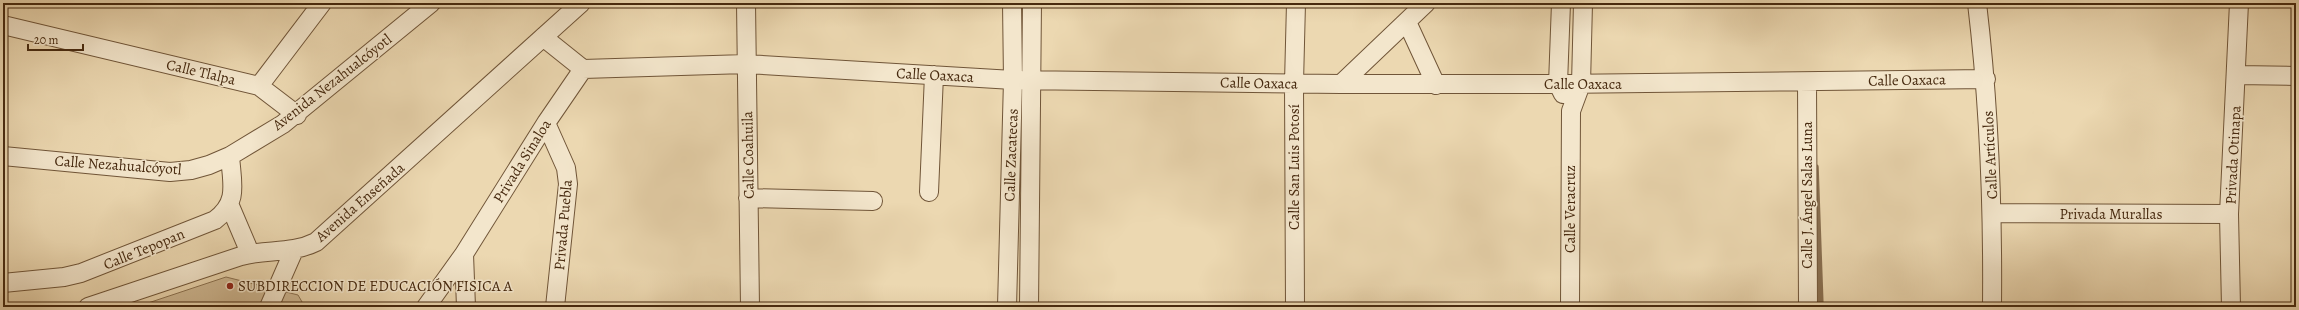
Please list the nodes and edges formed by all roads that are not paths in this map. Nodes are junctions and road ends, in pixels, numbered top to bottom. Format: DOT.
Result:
graph roads {
  1 [pos="322,3"];
  2 [pos="431,3"];
  3 [pos="581,3"];
  4 [pos="746,3"];
  5 [pos="1012,3"];
  6 [pos="1032,3"];
  7 [pos="1296,3"];
  8 [pos="1426,3"];
  9 [pos="1561,3"];
  10 [pos="1583,3"];
  11 [pos="1977,3"];
  12 [pos="2239,3"];
  13 [pos="1407,22"];
  14 [pos="3,25"];
  15 [pos="543,37"];
  16 [pos="746,64"];
  17 [pos="583,69"];
  18 [pos="934,75"];
  19 [pos="2237,75"];
  20 [pos="2296,76"];
  21 [pos="1986,79"];
  22 [pos="1013,80"];
  23 [pos="1033,80"];
  24 [pos="1806,82"];
  25 [pos="1294,83"];
  26 [pos="1341,84"];
  27 [pos="1558,84"];
  28 [pos="1581,84"];
  29 [pos="1436,85"];
  30 [pos="259,86"];
  31 [pos="1571,111"];
  32 [pos="297,115"];
  33 [pos="546,123"];
  34 [pos="3,156"];
  35 [pos="230,156"];
  36 [pos="929,192"];
  37 [pos="748,198"];
  38 [pos="873,200"];
  39 [pos="230,206"];
  40 [pos="1993,214"];
  41 [pos="2229,214"];
  42 [pos="294,250"];
  43 [pos="250,253"];
  44 [pos="464,254"];
  45 [pos="3,283"];
  46 [pos="88,307"];
  47 [pos="269,307"];
  48 [pos="426,307"];
  49 [pos="466,307"];
  50 [pos="555,307"];
  51 [pos="750,307"];
  52 [pos="1007,307"];
  53 [pos="1030,307"];
  54 [pos="1295,307"];
  55 [pos="1570,307"];
  56 [pos="1808,307"];
  57 [pos="1992,307"];
  58 [pos="2231,307"];
  1 -- 30 [label="street"];
  2 -- 32 [label="street, Avenida Nezahualcóyotl"];
  3 -- 15 [label="street, Avenida Enseñada"];
  4 -- 16 [label="street, Calle Coahuila"];
  5 -- 22 [label="street, Calle Zacatecas"];
  6 -- 23 [label="street, Calle Zacatecas"];
  7 -- 25 [label="street, Calle San Luis Potosí"];
  8 -- 13 [label="street"];
  9 -- 27 [label="street"];
  10 -- 28 [label="street, Calle Veracruz"];
  11 -- 21 [label="street, Calle Artículos"];
  12 -- 19 [label="street, Privada Otinapa"];
  13 -- 26 [label="street"];
  13 -- 29 [label="street"];
  14 -- 30 [label="street, Calle Tlalpa"];
  15 -- 17 [label="street"];
  15 -- 42 [label="street, Avenida Enseñada"];
  16 -- 17 [label="street, Calle Oaxaca"];
  16 -- 18 [label="street, Calle Oaxaca"];
  16 -- 37 [label="street, Calle Coahuila"];
  17 -- 33 [label="street, Privada Sinaloa"];
  18 -- 22 [label="street, Calle Oaxaca"];
  18 -- 36 [label="street"];
  19 -- 20 [label="street"];
  19 -- 41 [label="street, Privada Otinapa"];
  21 -- 24 [label="street, Calle Oaxaca"];
  21 -- 40 [label="street, Calle Artículos"];
  22 -- 23 [label="street, Calle Oaxaca"];
  22 -- 52 [label="street, Calle Zacatecas"];
  23 -- 25 [label="street, Calle Oaxaca"];
  23 -- 53 [label="street, Calle Zacatecas"];
  24 -- 28 [label="street, Calle Oaxaca"];
  24 -- 56 [label="street, Calle J. Ángel Salas Luna"];
  25 -- 26 [label="street, Calle Oaxaca"];
  25 -- 54 [label="street, Calle San Luis Potosí"];
  26 -- 29 [label="street, Calle Oaxaca"];
  27 -- 28 [label="street, Calle Oaxaca"];
  27 -- 29 [label="street, Calle Oaxaca"];
  27 -- 31 [label="street, Calle Veracruz"];
  28 -- 31 [label="street, Calle Veracruz"];
  30 -- 32 [label="street, Calle Tlalpa"];
  31 -- 55 [label="street, Calle Veracruz"];
  32 -- 35 [label="street, Avenida Nezahualcóyotl"];
  33 -- 44 [label="street, Privada Sinaloa"];
  33 -- 50 [label="street, Privada Puebla"];
  34 -- 35 [label="street, Calle Nezahualcóyotl"];
  35 -- 39 [label="street"];
  37 -- 38 [label="street"];
  37 -- 51 [label="street, Calle Coahuila"];
  39 -- 43 [label="street"];
  39 -- 45 [label="street, Calle Tepopan"];
  40 -- 41 [label="street, Privada Murallas"];
  40 -- 57 [label="street, Calle Artículos"];
  41 -- 58 [label="street, Privada Otinapa"];
  42 -- 43 [label="street, Avenida Enseñada"];
  42 -- 47 [label="street"];
  43 -- 46 [label="street, Avenida Enseñada"];
  44 -- 48 [label="street, Privada Sinaloa"];
  44 -- 49 [label="street"];
}
